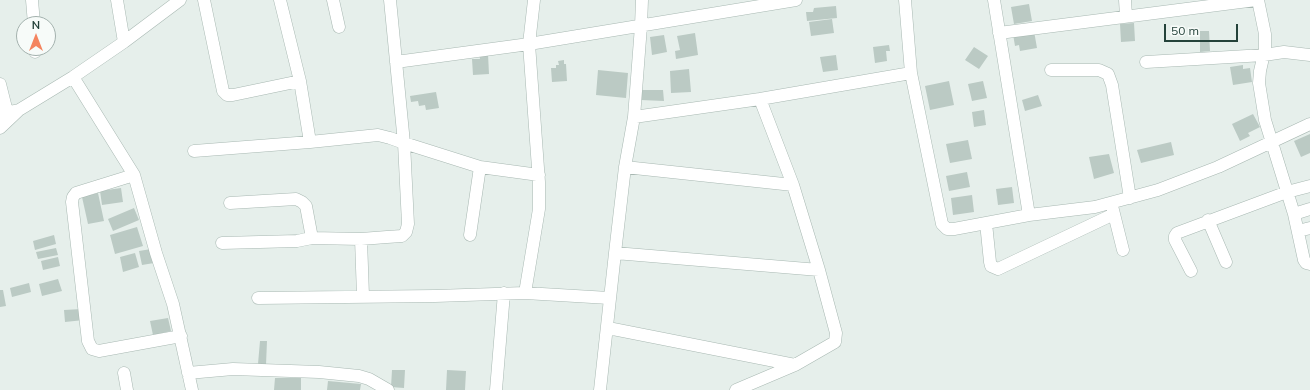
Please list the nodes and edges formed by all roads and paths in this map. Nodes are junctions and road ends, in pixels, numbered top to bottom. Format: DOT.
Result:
graph roads {
  1 [pos="32,0"];
  2 [pos="117,0"];
  3 [pos="180,0"];
  4 [pos="204,0"];
  5 [pos="280,0"];
  6 [pos="332,0"];
  7 [pos="390,0"];
  8 [pos="534,0"];
  9 [pos="642,0"];
  10 [pos="796,0"];
  11 [pos="905,0"];
  12 [pos="994,0"];
  13 [pos="1125,0"];
  14 [pos="1257,0"];
  15 [pos="33,16"];
  16 [pos="1126,16"];
  17 [pos="641,26"];
  18 [pos="339,27"];
  19 [pos="999,32"];
  20 [pos="124,42"];
  21 [pos="529,44"];
  22 [pos="1264,55"];
  23 [pos="1310,55"];
  24 [pos="396,62"];
  25 [pos="1146,62"];
  26 [pos="1051,70"];
  27 [pos="911,73"];
  28 [pos="73,77"];
  29 [pos="300,81"];
  30 [pos="0,84"];
  31 [pos="760,99"];
  32 [pos="19,110"];
  33 [pos="3,113"];
  34 [pos="634,117"];
  35 [pos="1310,124"];
  36 [pos="0,128"];
  37 [pos="310,142"];
  38 [pos="1272,142"];
  39 [pos="404,143"];
  40 [pos="194,152"];
  41 [pos="625,166"];
  42 [pos="480,168"];
  43 [pos="539,175"];
  44 [pos="134,176"];
  45 [pos="793,185"];
  46 [pos="1310,186"];
  47 [pos="1287,192"];
  48 [pos="1130,198"];
  49 [pos="230,203"];
  50 [pos="1112,209"];
  51 [pos="1310,209"];
  52 [pos="1294,214"];
  53 [pos="1029,215"];
  54 [pos="1208,220"];
  55 [pos="986,223"];
  56 [pos="1310,228"];
  57 [pos="1298,231"];
  58 [pos="470,235"];
  59 [pos="312,238"];
  60 [pos="361,239"];
  61 [pos="1305,242"];
  62 [pos="222,244"];
  63 [pos="1124,250"];
  64 [pos="615,253"];
  65 [pos="1226,262"];
  66 [pos="1310,264"];
  67 [pos="819,270"];
  68 [pos="1191,271"];
  69 [pos="504,294"];
  70 [pos="525,294"];
  71 [pos="363,296"];
  72 [pos="258,298"];
  73 [pos="609,298"];
  74 [pos="608,328"];
  75 [pos="181,336"];
  76 [pos="795,365"];
  77 [pos="124,373"];
  78 [pos="188,373"];
  79 [pos="126,390"];
  80 [pos="192,390"];
  81 [pos="388,390"];
  82 [pos="496,390"];
  83 [pos="600,390"];
  84 [pos="736,390"];
  1 -- 15 [label="street"];
  2 -- 20 [label="street"];
  3 -- 20 [label="street"];
  4 -- 29 [label="street"];
  5 -- 29 [label="street"];
  6 -- 18 [label="street"];
  7 -- 24 [label="street"];
  8 -- 21 [label="street"];
  9 -- 17 [label="street"];
  10 -- 17 [label="street"];
  11 -- 27 [label="street"];
  12 -- 19 [label="street"];
  13 -- 16 [label="street"];
  14 -- 16 [label="street"];
  14 -- 22 [label="street"];
  16 -- 19 [label="street"];
  17 -- 21 [label="street"];
  17 -- 34 [label="street"];
  19 -- 53 [label="street"];
  20 -- 28 [label="street"];
  21 -- 24 [label="street"];
  21 -- 43 [label="street"];
  22 -- 23 [label="street"];
  22 -- 25 [label="street"];
  22 -- 38 [label="street"];
  24 -- 39 [label="street"];
  26 -- 48 [label="street"];
  27 -- 31 [label="street"];
  27 -- 55 [label="street"];
  28 -- 32 [label="street"];
  28 -- 44 [label="street"];
  29 -- 37 [label="street"];
  30 -- 33 [label="street"];
  31 -- 34 [label="street"];
  31 -- 45 [label="street"];
  32 -- 33 [label="street"];
  32 -- 36 [label="street"];
  34 -- 41 [label="street"];
  35 -- 38 [label="street"];
  37 -- 39 [label="street"];
  37 -- 40 [label="street"];
  38 -- 47 [label="street"];
  38 -- 48 [label="street"];
  39 -- 42 [label="street"];
  39 -- 60 [label="street"];
  41 -- 45 [label="street"];
  41 -- 64 [label="street"];
  42 -- 43 [label="street"];
  42 -- 58 [label="street"];
  43 -- 70 [label="street"];
  44 -- 75 [label="street"];
  44 -- 75 [label="street"];
  45 -- 67 [label="street"];
  46 -- 47 [label="street"];
  47 -- 52 [label="street"];
  47 -- 54 [label="street"];
  48 -- 50 [label="street"];
  49 -- 59 [label="street"];
  50 -- 53 [label="street"];
  50 -- 55 [label="street"];
  50 -- 63 [label="street"];
  51 -- 52 [label="street"];
  52 -- 57 [label="street"];
  53 -- 55 [label="street"];
  54 -- 65 [label="street"];
  54 -- 68 [label="street"];
  56 -- 57 [label="street"];
  57 -- 61 [label="street"];
  59 -- 60 [label="street"];
  59 -- 62 [label="street"];
  60 -- 71 [label="street"];
  61 -- 66 [label="street"];
  64 -- 67 [label="street"];
  64 -- 73 [label="street"];
  67 -- 76 [label="street"];
  69 -- 70 [label="street"];
  69 -- 71 [label="street"];
  69 -- 82 [label="street"];
  70 -- 73 [label="street"];
  71 -- 72 [label="street"];
  73 -- 74 [label="street"];
  74 -- 76 [label="street"];
  74 -- 83 [label="street"];
  75 -- 78 [label="street"];
  76 -- 84 [label="street"];
  77 -- 79 [label="street"];
  78 -- 80 [label="street"];
  78 -- 81 [label="street"];
}
